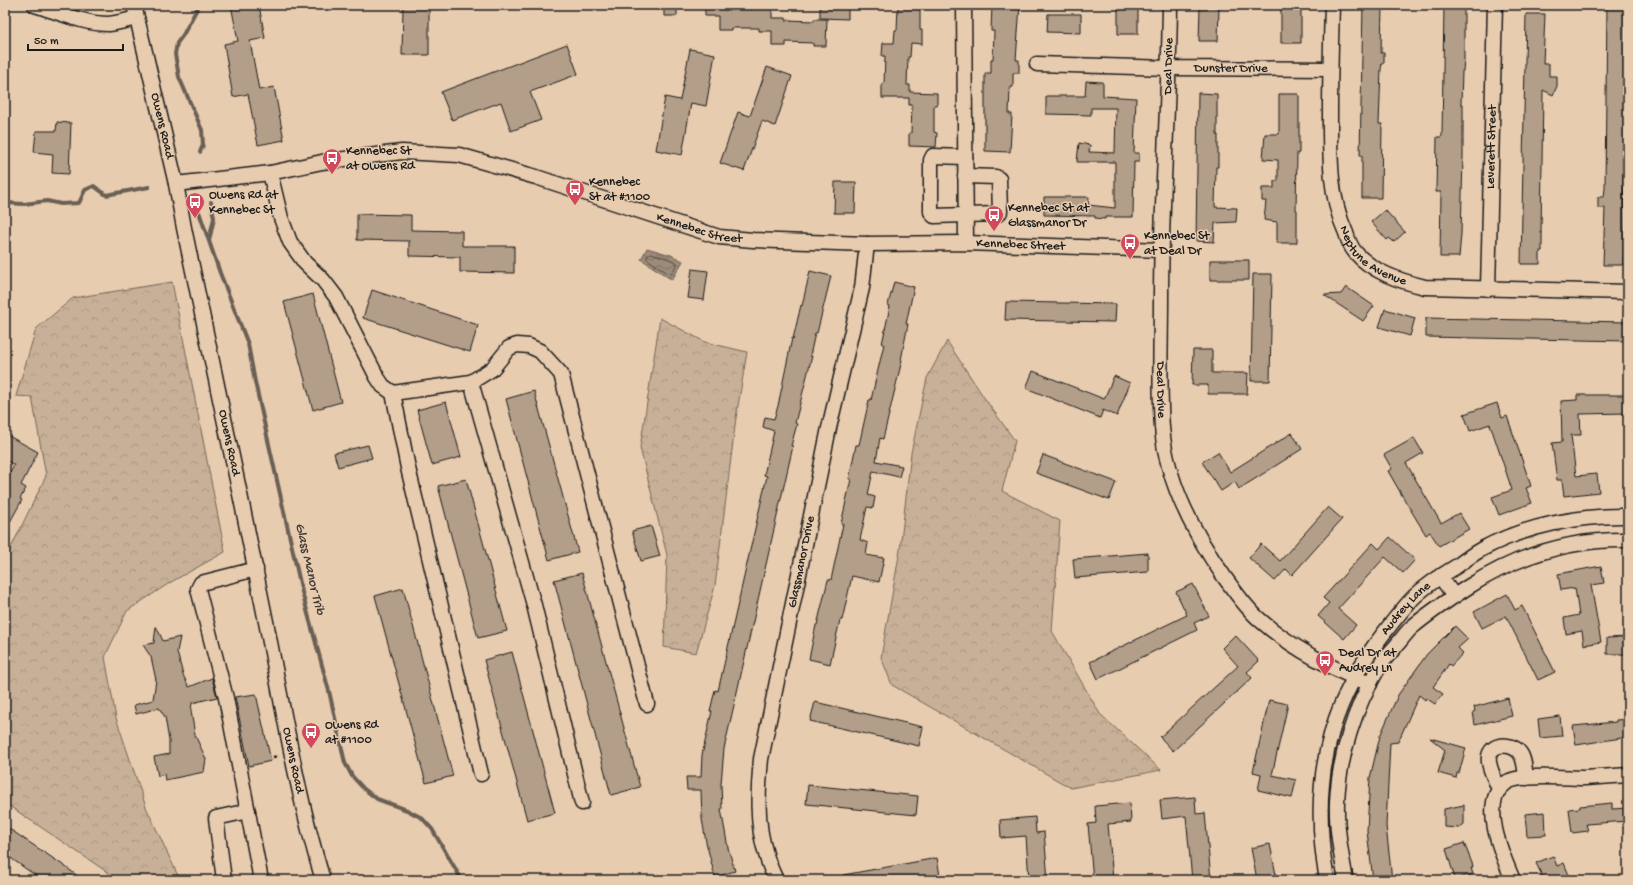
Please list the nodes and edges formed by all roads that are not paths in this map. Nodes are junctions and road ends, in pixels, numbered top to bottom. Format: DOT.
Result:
graph roads {
  1 [pos="35,5"];
  2 [pos="964,5"];
  3 [pos="1170,5"];
  4 [pos="1332,5"];
  5 [pos="1495,5"];
  6 [pos="135,12"];
  7 [pos="1036,64"];
  8 [pos="1169,68"];
  9 [pos="1330,69"];
  10 [pos="965,157"];
  11 [pos="270,173"];
  12 [pos="965,176"];
  13 [pos="176,184"];
  14 [pos="966,216"];
  15 [pos="966,243"];
  16 [pos="867,244"];
  17 [pos="1161,250"];
  18 [pos="1488,289"];
  19 [pos="1628,292"];
  20 [pos="471,382"];
  21 [pos="393,393"];
  22 [pos="1628,516"];
  23 [pos="1628,540"];
  24 [pos="256,570"];
  25 [pos="1440,576"];
  26 [pos="1454,596"];
  27 [pos="1354,677"];
  28 [pos="1370,684"];
  29 [pos="647,704"];
  30 [pos="481,774"];
  31 [pos="1628,775"];
  32 [pos="1526,778"];
  33 [pos="1499,789"];
  34 [pos="582,803"];
  35 [pos="248,811"];
  36 [pos="224,880"];
  37 [pos="262,880"];
  38 [pos="323,880"];
  39 [pos="776,880"];
  40 [pos="1327,880"];
  41 [pos="1346,880"];
  42 [pos="1513,880"];
  1 -- 6 [label="street"];
  2 -- 10 [label="street"];
  3 -- 8 [label="street, Deal Drive"];
  4 -- 9 [label="street, Neptune Avenue"];
  5 -- 18 [label="street, Leverett Street"];
  6 -- 13 [label="street, Owens Road"];
  7 -- 8 [label="street, Dunster Drive"];
  8 -- 9 [label="street, Dunster Drive"];
  8 -- 17 [label="street, Deal Drive"];
  9 -- 18 [label="street, Neptune Avenue"];
  10 -- 12 [label="street"];
  10 -- 14 [label="street"];
  11 -- 13 [label="street, Kennebec Street"];
  11 -- 16 [label="street, Kennebec Street"];
  11 -- 21 [label="street"];
  12 -- 14 [label="street"];
  12 -- 14 [label="street"];
  13 -- 24 [label="street, Owens Road"];
  14 -- 15 [label="street"];
  15 -- 16 [label="street, Kennebec Street"];
  15 -- 17 [label="street, Kennebec Street"];
  16 -- 39 [label="street, Glassmanor Drive"];
  17 -- 27 [label="street, Deal Drive"];
  18 -- 19 [label="street, Neptune Avenue"];
  20 -- 21 [label="street"];
  20 -- 29 [label="street"];
  20 -- 34 [label="street"];
  21 -- 30 [label="street"];
  22 -- 25 [label="street, Audrey Lane"];
  23 -- 26 [label="street, Audrey Lane"];
  24 -- 35 [label="street"];
  24 -- 38 [label="street, Owens Road"];
  25 -- 26 [label="street"];
  25 -- 27 [label="street, Audrey Lane"];
  26 -- 28 [label="street, Audrey Lane"];
  27 -- 28 [label="street, Deal Drive"];
  27 -- 40 [label="street, Audrey Lane"];
  28 -- 41 [label="street, Audrey Lane"];
  31 -- 32 [label="street"];
  32 -- 33 [label="street"];
  32 -- 33 [label="street"];
  33 -- 42 [label="street"];
  35 -- 36 [label="street"];
  35 -- 37 [label="street"];
}
